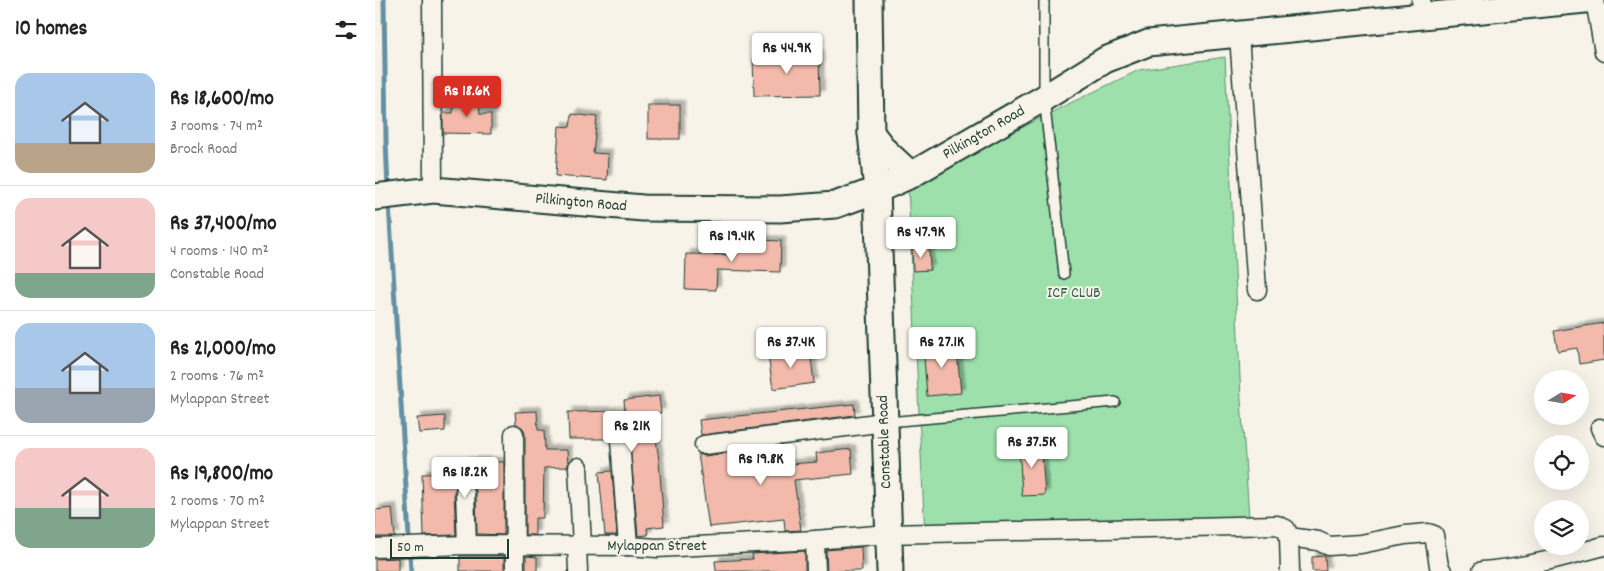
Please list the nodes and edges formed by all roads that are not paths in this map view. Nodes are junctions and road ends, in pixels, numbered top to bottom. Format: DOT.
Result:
graph roads {
  1 [pos="432,0"];
  2 [pos="869,0"];
  3 [pos="1044,0"];
  4 [pos="1585,0"];
  5 [pos="1595,0"];
  6 [pos="1430,7"];
  7 [pos="1239,35"];
  8 [pos="1604,52"];
  9 [pos="1044,98"];
  10 [pos="871,133"];
  11 [pos="911,174"];
  12 [pos="433,190"];
  13 [pos="877,190"];
  14 [pos="375,198"];
  15 [pos="1064,274"];
  16 [pos="1257,290"];
  17 [pos="1115,402"];
  18 [pos="885,422"];
  19 [pos="619,427"];
  20 [pos="514,434"];
  21 [pos="704,445"];
  22 [pos="578,466"];
  23 [pos="465,492"];
  24 [pos="888,534"];
  25 [pos="1289,537"];
  26 [pos="815,540"];
  27 [pos="467,545"];
  28 [pos="515,546"];
  29 [pos="579,546"];
  30 [pos="628,546"];
  31 [pos="1604,546"];
  32 [pos="375,548"];
  33 [pos="515,571"];
  34 [pos="578,571"];
  35 [pos="816,571"];
  36 [pos="890,571"];
  37 [pos="1290,571"];
  38 [pos="1442,571"];
  39 [pos="1482,571"];
  1 -- 12 [label="street"];
  2 -- 10 [label="street, Constable Road"];
  3 -- 9 [label="lane"];
  4 -- 6 [label="street, Pilkington Road"];
  5 -- 8 [label="street"];
  6 -- 7 [label="street, Pilkington Road"];
  7 -- 9 [label="street, Pilkington Road"];
  7 -- 16 [label="street"];
  9 -- 11 [label="street, Pilkington Road"];
  9 -- 15 [label="lane"];
  10 -- 11 [label="street"];
  10 -- 13 [label="street, Constable Road"];
  11 -- 13 [label="street, Pilkington Road"];
  12 -- 13 [label="street, Pilkington Road"];
  12 -- 14 [label="street, Pilkington Road"];
  13 -- 18 [label="street, Constable Road"];
  17 -- 18 [label="lane"];
  18 -- 21 [label="street"];
  18 -- 24 [label="street, Constable Road"];
  19 -- 30 [label="street"];
  20 -- 28 [label="street"];
  22 -- 29 [label="street"];
  23 -- 27 [label="street"];
  24 -- 25 [label="street, Mylappan Street"];
  24 -- 26 [label="street, Mylappan Street"];
  24 -- 36 [label="street, Constable Road"];
  25 -- 37 [label="street"];
  25 -- 38 [label="street"];
  26 -- 30 [label="street, Mylappan Street"];
  26 -- 35 [label="street"];
  27 -- 28 [label="street, Mylappan Street"];
  27 -- 32 [label="street, Mylappan Street"];
  28 -- 29 [label="street, Mylappan Street"];
  28 -- 33 [label="street"];
  29 -- 30 [label="street, Mylappan Street"];
  29 -- 34 [label="street"];
  31 -- 39 [label="street"];
}
